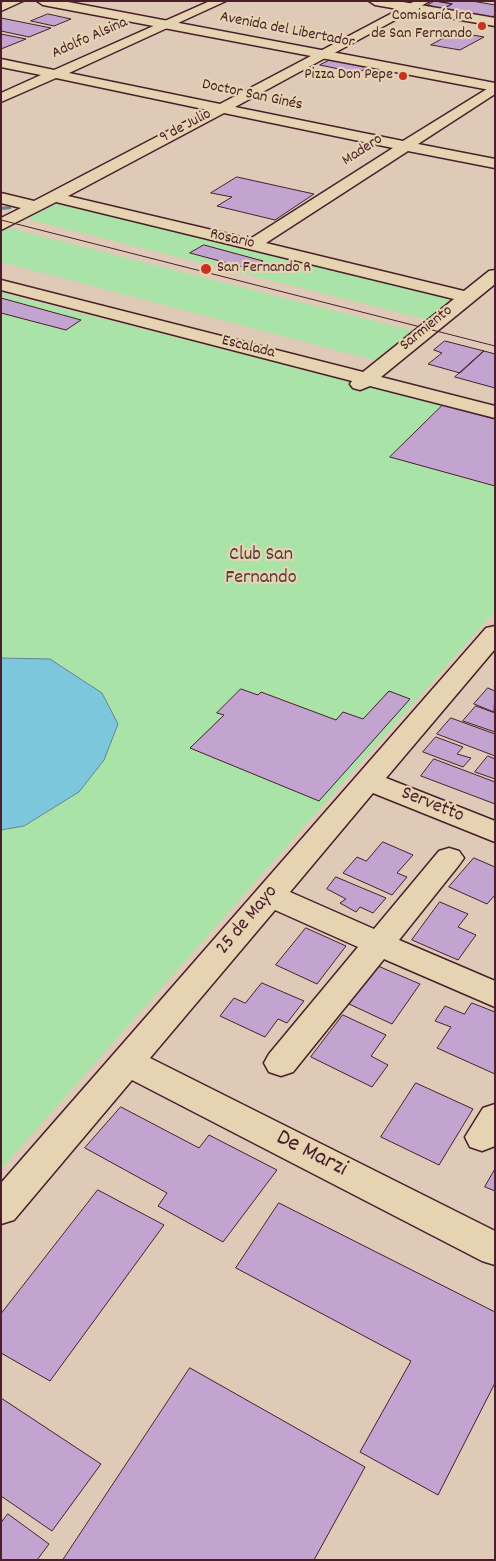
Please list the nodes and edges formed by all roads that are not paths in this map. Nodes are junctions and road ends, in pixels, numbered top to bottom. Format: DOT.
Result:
graph roads {
  1 [pos="17,1"];
  2 [pos="43,1"];
  3 [pos="220,1"];
  4 [pos="375,1"];
  5 [pos="424,1"];
  6 [pos="1,7"];
  7 [pos="412,8"];
  8 [pos="495,22"];
  9 [pos="165,25"];
  10 [pos="324,55"];
  11 [pos="1,63"];
  12 [pos="54,74"];
  13 [pos="495,88"];
  14 [pos="1,98"];
  15 [pos="221,108"];
  16 [pos="404,145"];
  17 [pos="495,164"];
  18 [pos="55,197"];
  19 [pos="1,198"];
  20 [pos="37,207"];
  21 [pos="1,225"];
  22 [pos="252,245"];
  23 [pos="1,270"];
  24 [pos="495,275"];
  25 [pos="1,284"];
  26 [pos="468,296"];
  27 [pos="368,377"];
  28 [pos="495,397"];
  29 [pos="495,412"];
  30 [pos="495,633"];
  31 [pos="369,781"];
  32 [pos="495,832"];
  33 [pos="448,858"];
  34 [pos="269,895"];
  35 [pos="379,944"];
  36 [pos="495,995"];
  37 [pos="127,1062"];
  38 [pos="281,1063"];
  39 [pos="1,1209"];
  40 [pos="495,1249"];
  1 -- 6 [label="street"];
  2 -- 9 [label="street, Avenida del Libertador"];
  3 -- 9 [label="street, Adolfo Alsina"];
  4 -- 7 [label="street"];
  5 -- 7 [label="street, 9 de Julio"];
  7 -- 8 [label="street"];
  7 -- 10 [label="street, 9 de Julio"];
  9 -- 10 [label="street, Avenida del Libertador"];
  9 -- 12 [label="street, Adolfo Alsina"];
  10 -- 13 [label="street, Avenida del Libertador"];
  10 -- 15 [label="street, 9 de Julio"];
  11 -- 12 [label="street, Doctor San Ginés"];
  12 -- 14 [label="street, Adolfo Alsina"];
  12 -- 15 [label="street, Doctor San Ginés"];
  13 -- 16 [label="street, Madero"];
  15 -- 16 [label="street, Doctor San Ginés"];
  15 -- 18 [label="street, 9 de Julio"];
  16 -- 17 [label="street, Doctor San Ginés"];
  16 -- 22 [label="street, Madero"];
  18 -- 20 [label="street, 9 de Julio"];
  18 -- 22 [label="street, Rosario"];
  19 -- 20 [label="street"];
  20 -- 21 [label="street, 9 de Julio"];
  22 -- 26 [label="street, Rosario"];
  23 -- 27 [label="street, Escalada"];
  24 -- 26 [label="street, Sarmiento"];
  25 -- 27 [label="street, Escalada"];
  26 -- 27 [label="street, Sarmiento"];
  27 -- 28 [label="street, Escalada"];
  27 -- 29 [label="street, Escalada"];
  30 -- 31 [label="street, 25 de Mayo"];
  31 -- 32 [label="street, Servetto"];
  31 -- 34 [label="street, 25 de Mayo"];
  33 -- 35 [label="street"];
  34 -- 35 [label="street"];
  34 -- 37 [label="street, 25 de Mayo"];
  35 -- 36 [label="street"];
  35 -- 38 [label="street"];
  37 -- 39 [label="street, 25 de Mayo"];
  37 -- 40 [label="street, De Marzi"];
}
